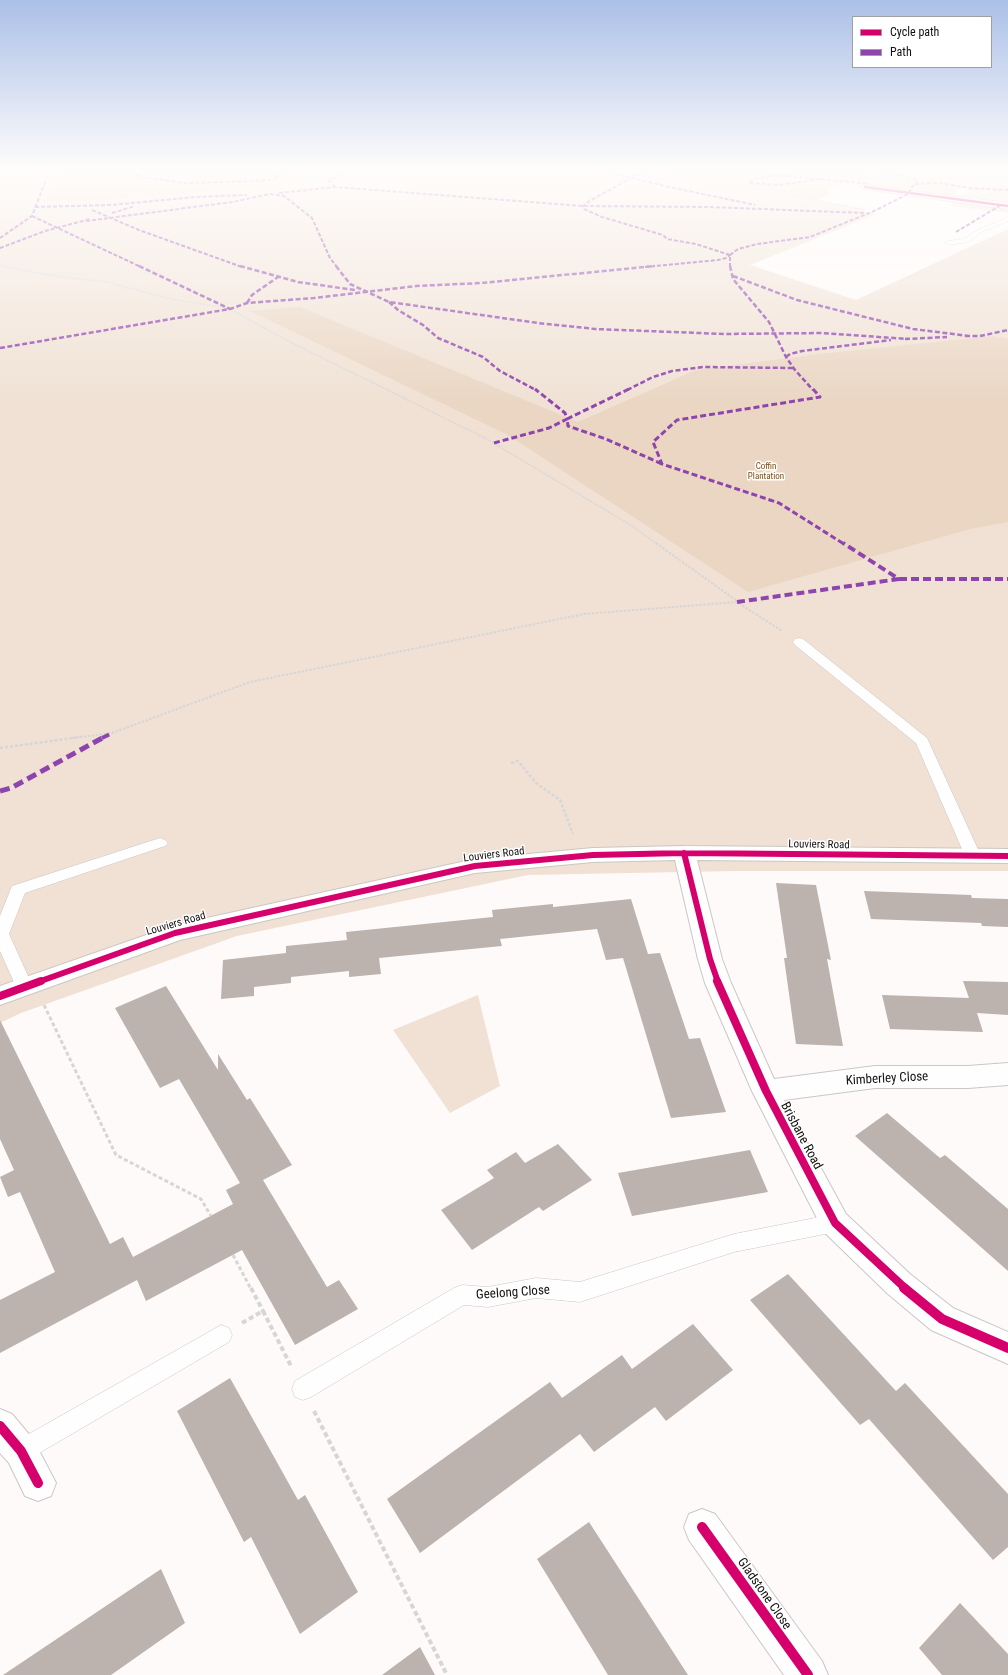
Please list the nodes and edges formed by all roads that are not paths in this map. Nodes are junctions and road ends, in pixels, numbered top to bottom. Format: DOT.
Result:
graph roads {
  1 [pos="799,642"];
  2 [pos="160,842"];
  3 [pos="684,853"];
  4 [pos="973,856"];
  5 [pos="1008,856"];
  6 [pos="2,927"];
  7 [pos="29,985"];
  8 [pos="0,996"];
  9 [pos="1008,1074"];
  10 [pos="766,1091"];
  11 [pos="835,1223"];
  12 [pos="221,1335"];
  13 [pos="1008,1348"];
  14 [pos="303,1389"];
  15 [pos="0,1426"];
  16 [pos="21,1451"];
  17 [pos="38,1483"];
  18 [pos="702,1526"];
  19 [pos="808,1675"];
  1 -- 4 [label="lane"];
  2 -- 6 [label="lane"];
  3 -- 4 [label="street, Louviers Road"];
  3 -- 7 [label="street, Louviers Road"];
  3 -- 10 [label="street, Brisbane Road"];
  4 -- 5 [label="street, Louviers Road"];
  6 -- 7 [label="lane"];
  7 -- 8 [label="street, Louviers Road"];
  9 -- 10 [label="street, Kimberley Close"];
  10 -- 11 [label="street, Brisbane Road"];
  11 -- 13 [label="street, Brisbane Road"];
  11 -- 14 [label="lane, Geelong Close"];
  12 -- 16 [label="lane"];
  15 -- 16 [label="street"];
  16 -- 17 [label="street"];
  18 -- 19 [label="street, Gladstone Close"];
}
